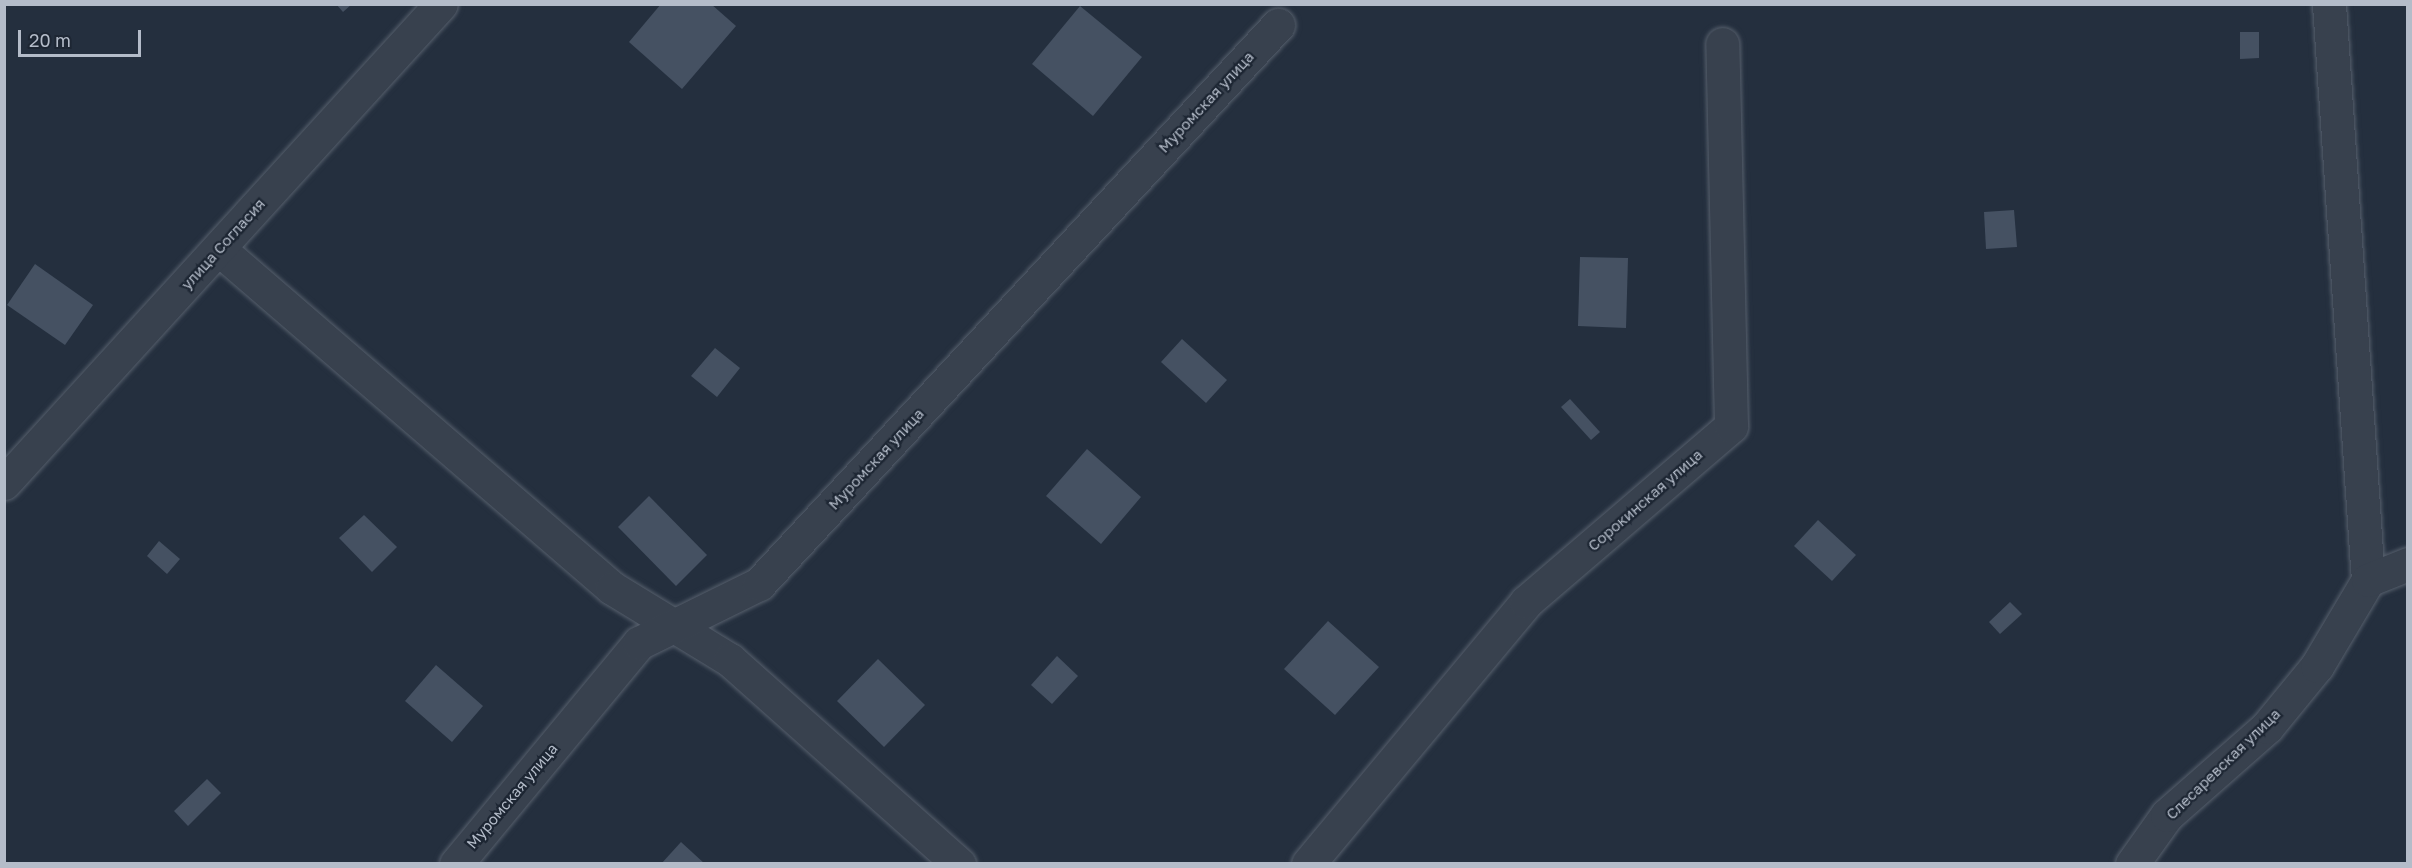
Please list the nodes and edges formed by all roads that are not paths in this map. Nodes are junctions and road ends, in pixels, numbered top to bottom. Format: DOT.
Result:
graph roads {
  1 [pos="441,4"];
  2 [pos="2330,4"];
  3 [pos="1278,25"];
  4 [pos="1722,44"];
  5 [pos="219,249"];
  6 [pos="4,483"];
  7 [pos="2408,564"];
  8 [pos="2368,580"];
  9 [pos="674,626"];
  10 [pos="456,864"];
  11 [pos="959,864"];
  12 [pos="1308,864"];
  13 [pos="2132,864"];
  1 -- 5 [label="street, улица Согласия"];
  2 -- 8 [label="street"];
  3 -- 9 [label="street, Муромская улица"];
  4 -- 12 [label="street, Сорокинская улица"];
  5 -- 6 [label="street, улица Согласия"];
  5 -- 9 [label="street"];
  7 -- 8 [label="street"];
  8 -- 13 [label="street, Слесаревская улица"];
  9 -- 10 [label="street, Муромская улица"];
  9 -- 11 [label="street"];
}
